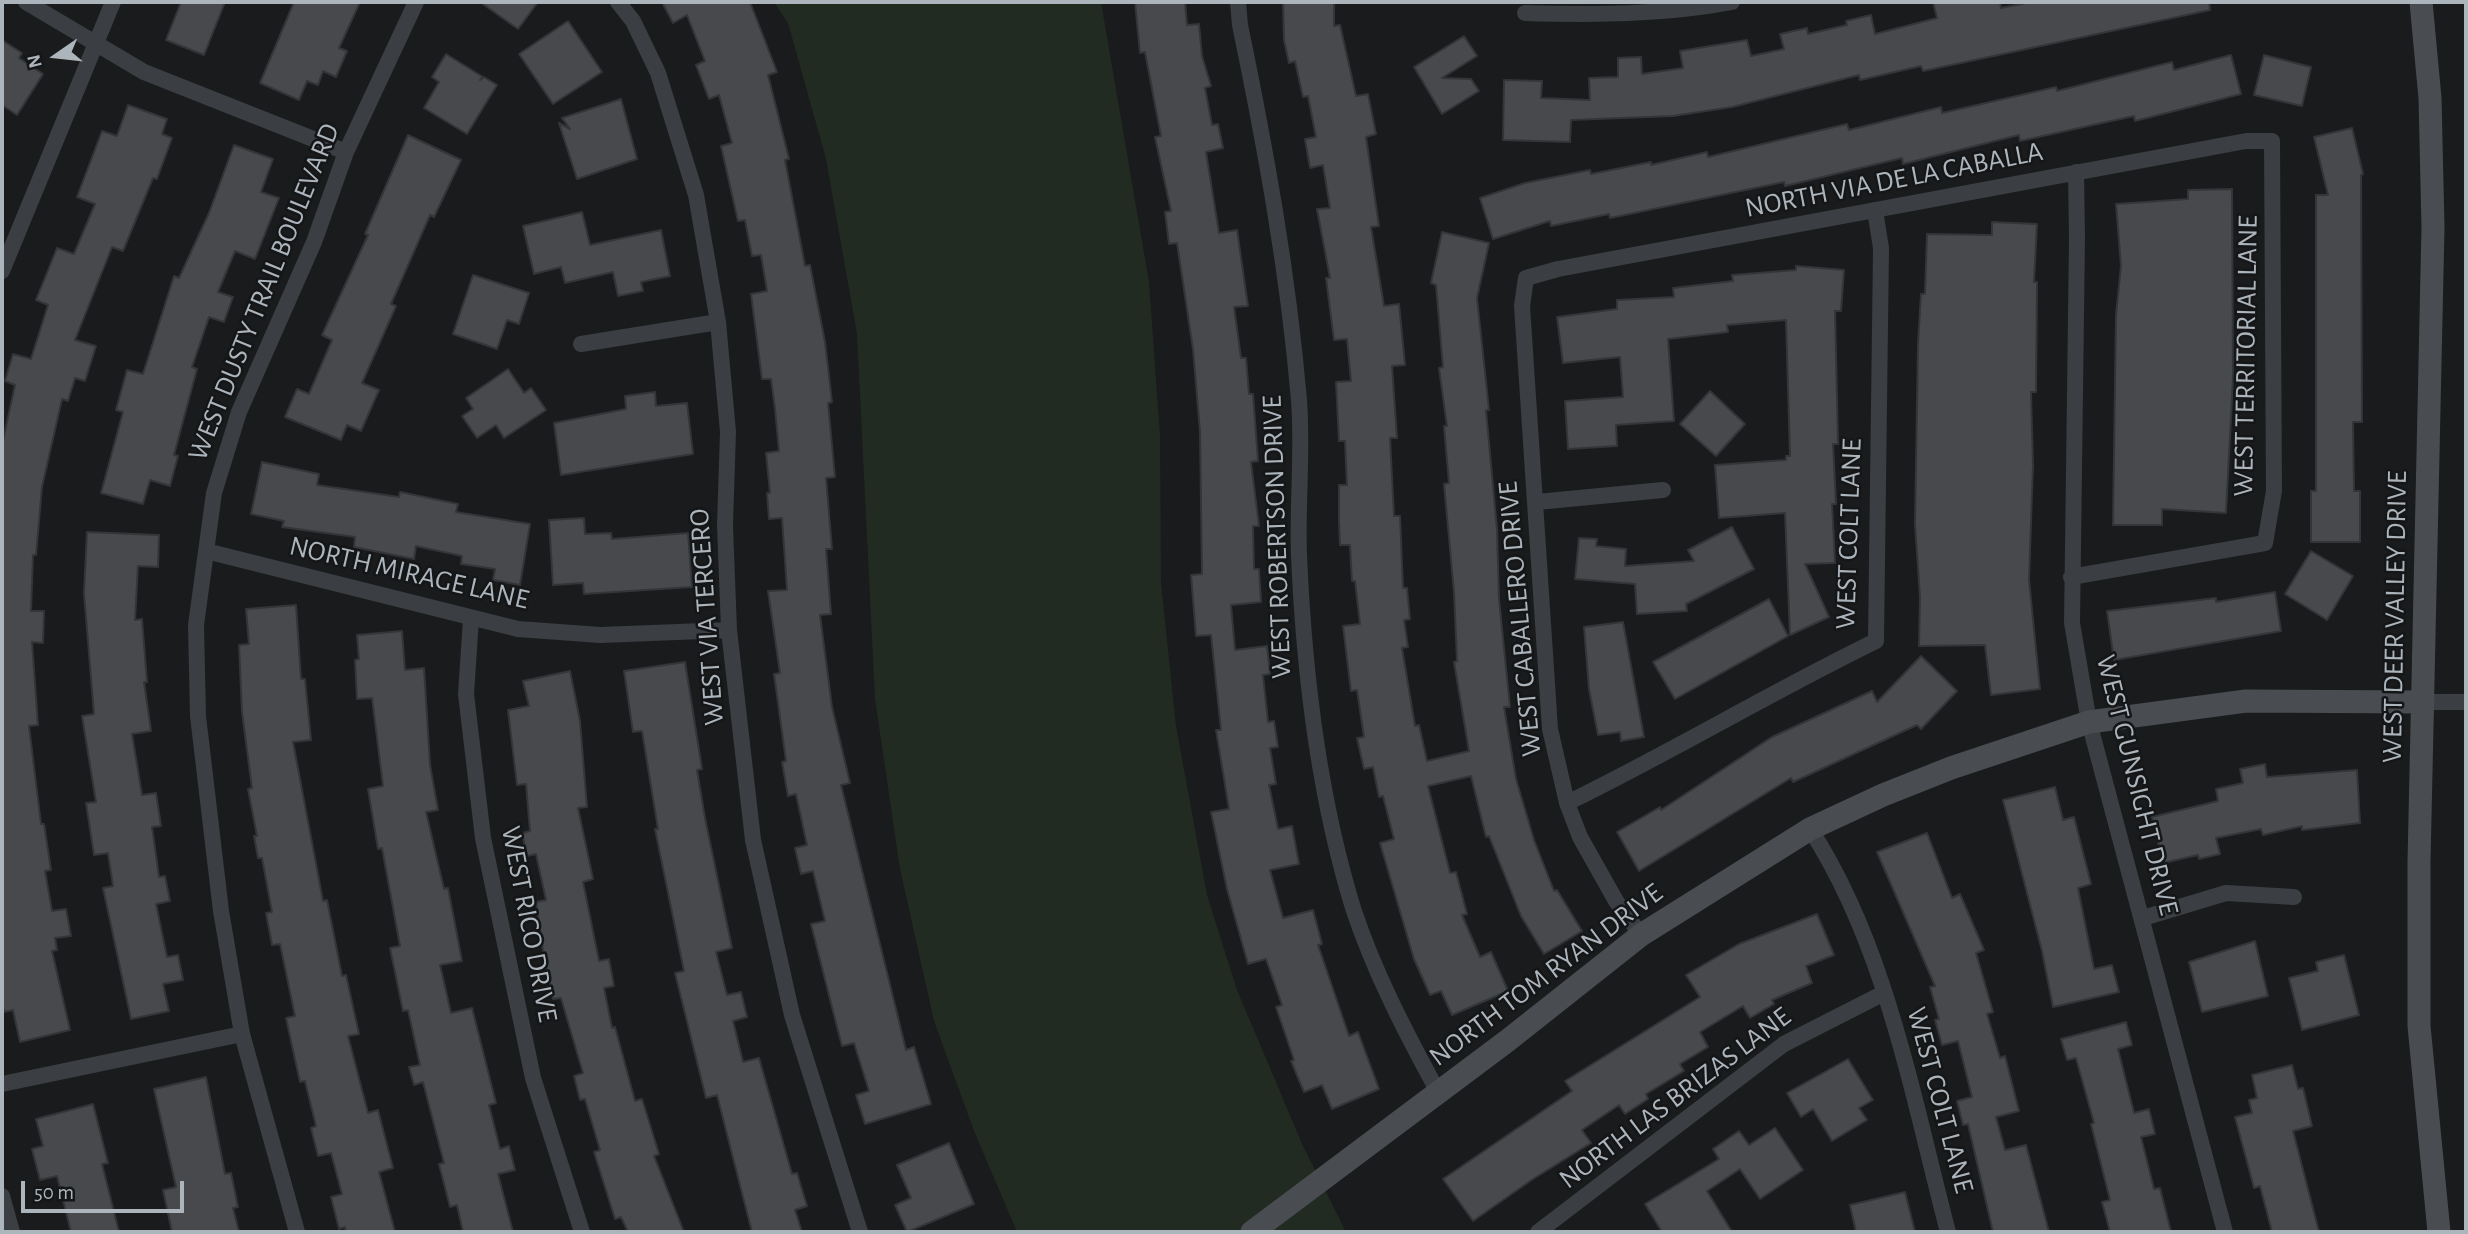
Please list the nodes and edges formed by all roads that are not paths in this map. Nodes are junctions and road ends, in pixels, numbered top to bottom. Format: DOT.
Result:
graph roads {
  1 [pos="26,2"];
  2 [pos="113,2"];
  3 [pos="416,2"];
  4 [pos="618,2"];
  5 [pos="1238,2"];
  6 [pos="1732,2"];
  7 [pos="2421,2"];
  8 [pos="1692,6"];
  9 [pos="1525,12"];
  10 [pos="95,43"];
  11 [pos="2272,141"];
  12 [pos="346,152"];
  13 [pos="2076,172"];
  14 [pos="1875,210"];
  15 [pos="2,271"];
  16 [pos="1526,278"];
  17 [pos="718,322"];
  18 [pos="580,344"];
  19 [pos="1664,490"];
  20 [pos="1537,502"];
  21 [pos="206,551"];
  22 [pos="2071,577"];
  23 [pos="471,619"];
  24 [pos="729,630"];
  25 [pos="2423,702"];
  26 [pos="2466,702"];
  27 [pos="2089,722"];
  28 [pos="1567,803"];
  29 [pos="1810,829"];
  30 [pos="2294,897"];
  31 [pos="2143,918"];
  32 [pos="1641,935"];
  33 [pos="1884,993"];
  34 [pos="242,1034"];
  35 [pos="2,1084"];
  36 [pos="1438,1092"];
  37 [pos="2,1196"];
  38 [pos="12,1232"];
  39 [pos="297,1232"];
  40 [pos="582,1232"];
  41 [pos="860,1232"];
  42 [pos="1252,1232"];
  43 [pos="1538,1232"];
  44 [pos="1948,1232"];
  45 [pos="2225,1232"];
  46 [pos="2439,1232"];
  1 -- 10 [label="street"];
  2 -- 10 [label="street"];
  3 -- 12 [label="street, WEST DUSTY TRAIL BOULEVARD"];
  4 -- 17 [label="street, WEST VIA TERCERO"];
  5 -- 36 [label="street, WEST ROBERTSON DRIVE"];
  6 -- 8 [label="street"];
  7 -- 25 [label="street, WEST DEER VALLEY DRIVE"];
  8 -- 9 [label="street"];
  10 -- 12 [label="street"];
  10 -- 15 [label="street"];
  11 -- 13 [label="street, NORTH VIA DE LA CABALLA"];
  11 -- 22 [label="street, WEST TERRITORIAL LANE"];
  12 -- 21 [label="street, WEST DUSTY TRAIL BOULEVARD"];
  13 -- 14 [label="street, NORTH VIA DE LA CABALLA"];
  13 -- 22 [label="street, WEST GUNSIGHT DRIVE"];
  14 -- 16 [label="street, NORTH VIA DE LA CABALLA"];
  14 -- 28 [label="street, WEST COLT LANE"];
  16 -- 20 [label="street, WEST CABALLERO DRIVE"];
  17 -- 18 [label="street"];
  17 -- 24 [label="street, WEST VIA TERCERO"];
  19 -- 20 [label="street"];
  20 -- 28 [label="street, WEST CABALLERO DRIVE"];
  21 -- 23 [label="street, NORTH MIRAGE LANE"];
  21 -- 34 [label="street, WEST DUSTY TRAIL BOULEVARD"];
  22 -- 27 [label="street, WEST GUNSIGHT DRIVE"];
  23 -- 24 [label="street, NORTH MIRAGE LANE"];
  23 -- 40 [label="street, WEST RICO DRIVE"];
  24 -- 41 [label="street, WEST VIA TERCERO"];
  25 -- 26 [label="street, NORTH TOM RYAN DRIVE"];
  25 -- 27 [label="street, NORTH TOM RYAN DRIVE"];
  25 -- 46 [label="street, WEST DEER VALLEY DRIVE"];
  27 -- 29 [label="street, NORTH TOM RYAN DRIVE"];
  27 -- 31 [label="street, WEST GUNSIGHT DRIVE"];
  28 -- 32 [label="street, WEST CABALLERO DRIVE"];
  29 -- 32 [label="street, NORTH TOM RYAN DRIVE"];
  29 -- 33 [label="street, WEST COLT LANE"];
  30 -- 31 [label="street"];
  31 -- 45 [label="street, WEST GUNSIGHT DRIVE"];
  32 -- 36 [label="street, NORTH TOM RYAN DRIVE"];
  33 -- 43 [label="street, NORTH LAS BRIZAS LANE"];
  33 -- 44 [label="street, WEST COLT LANE"];
  34 -- 35 [label="street"];
  34 -- 39 [label="street, WEST DUSTY TRAIL BOULEVARD"];
  36 -- 42 [label="street, NORTH TOM RYAN DRIVE"];
  37 -- 38 [label="street"];
}
